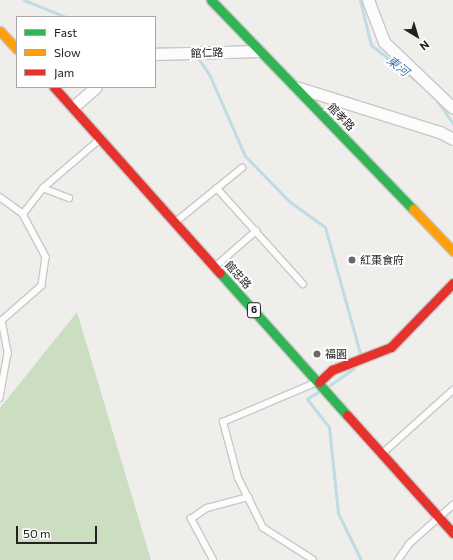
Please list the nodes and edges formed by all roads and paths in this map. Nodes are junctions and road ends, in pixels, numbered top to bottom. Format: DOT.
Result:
graph roads {
  1 [pos="211,0"];
  2 [pos="368,0"];
  3 [pos="0,31"];
  4 [pos="16,48"];
  5 [pos="259,51"];
  6 [pos="156,54"];
  7 [pos="295,87"];
  8 [pos="55,88"];
  9 [pos="95,88"];
  10 [pos="73,107"];
  11 [pos="453,108"];
  12 [pos="99,139"];
  13 [pos="453,139"];
  14 [pos="242,168"];
  15 [pos="43,188"];
  16 [pos="217,188"];
  17 [pos="0,197"];
  18 [pos="69,198"];
  19 [pos="23,214"];
  20 [pos="175,223"];
  21 [pos="256,231"];
  22 [pos="453,251"];
  23 [pos="214,266"];
  24 [pos="453,282"];
  25 [pos="303,284"];
  26 [pos="319,382"];
  27 [pos="453,390"];
  28 [pos="0,398"];
  29 [pos="382,453"];
  30 [pos="249,497"];
  31 [pos="453,505"];
  32 [pos="440,518"];
  33 [pos="453,533"];
  34 [pos="213,560"];
  35 [pos="313,560"];
  36 [pos="398,560"];
  1 -- 5 [label="main road, 館孝路"];
  2 -- 11 [label="street"];
  3 -- 4 [label="main road"];
  5 -- 6 [label="street, 館仁路"];
  5 -- 7 [label="main road, 館孝路"];
  7 -- 13 [label="street"];
  7 -- 22 [label="main road, 館孝路"];
  8 -- 10 [label="main road, 館忠路 / 6"];
  9 -- 10 [label="street"];
  10 -- 12 [label="main road, 館忠路 / 6"];
  12 -- 15 [label="lane"];
  12 -- 20 [label="main road, 館忠路 / 6"];
  14 -- 16 [label="lane"];
  15 -- 18 [label="lane"];
  15 -- 19 [label="lane"];
  16 -- 20 [label="lane"];
  16 -- 21 [label="lane"];
  17 -- 19 [label="lane"];
  19 -- 28 [label="lane"];
  20 -- 23 [label="main road, 館忠路 / 6"];
  21 -- 23 [label="lane"];
  21 -- 25 [label="lane"];
  23 -- 26 [label="main road, 館忠路 / 6"];
  24 -- 26 [label="main road"];
  26 -- 29 [label="main road, 館忠路 / 6"];
  26 -- 30 [label="lane"];
  27 -- 29 [label="lane"];
  29 -- 32 [label="main road, 館忠路 / 6"];
  30 -- 34 [label="lane"];
  30 -- 35 [label="lane"];
  31 -- 32 [label="lane"];
  32 -- 33 [label="main road, 館忠路 / 6"];
  32 -- 36 [label="lane"];
}
